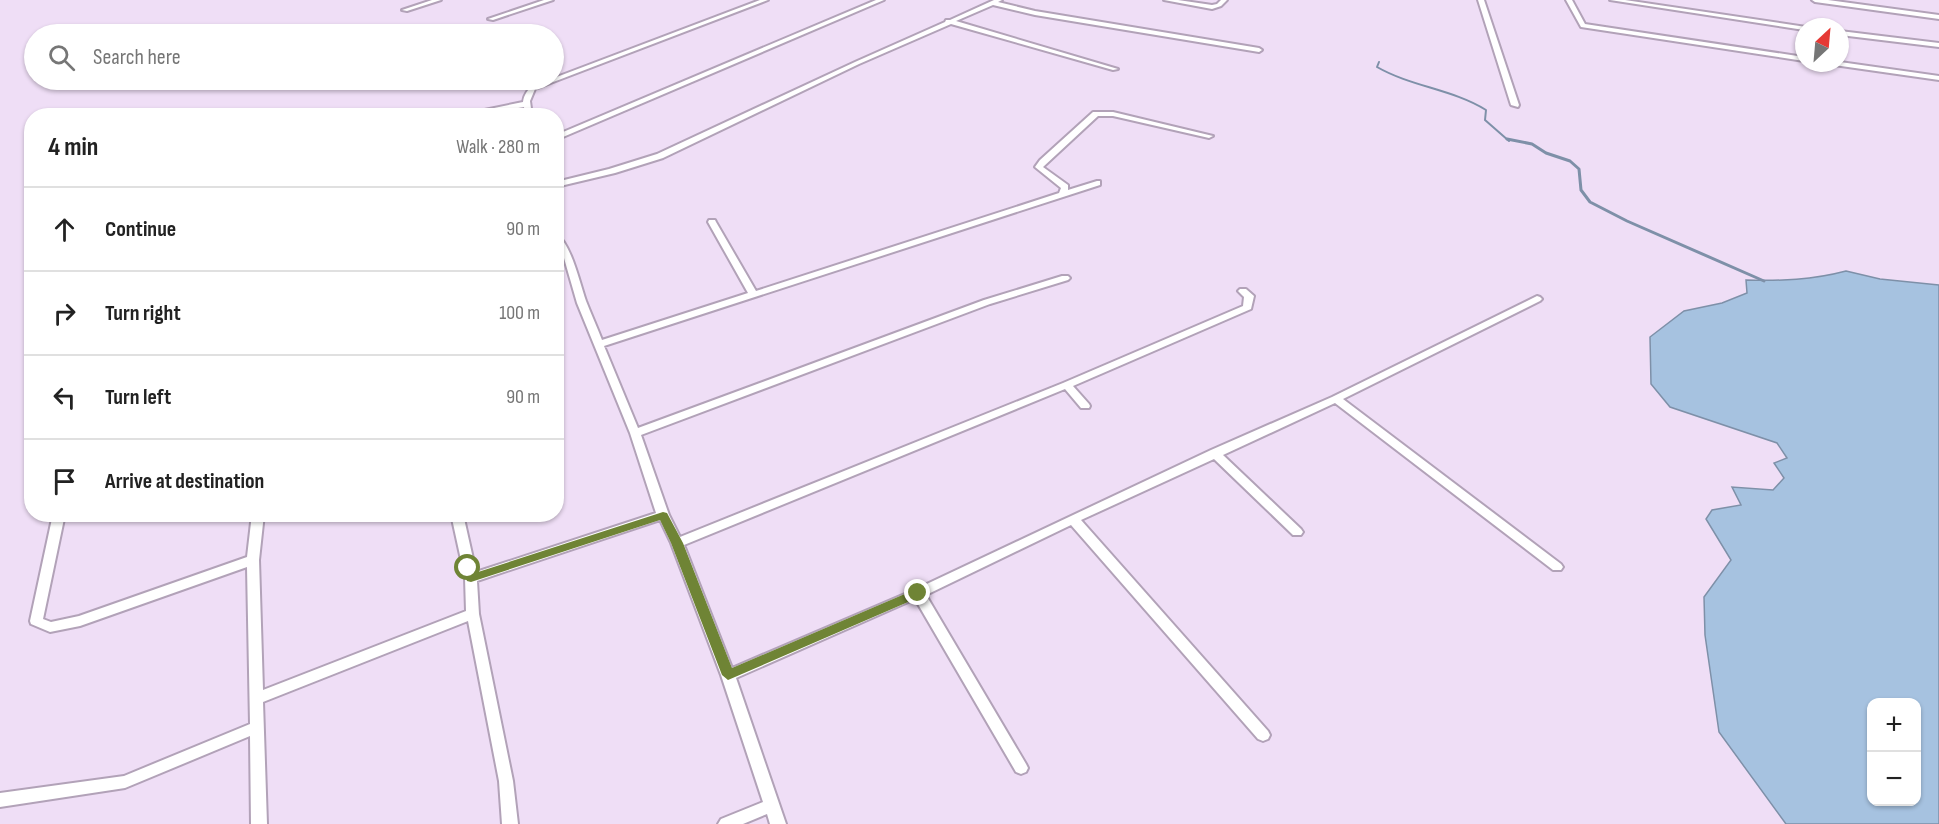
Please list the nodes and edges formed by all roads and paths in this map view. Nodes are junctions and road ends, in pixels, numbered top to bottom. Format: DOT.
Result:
graph roads {
  1 [pos="438,0"];
  2 [pos="550,0"];
  3 [pos="765,0"];
  4 [pos="881,0"];
  5 [pos="1167,0"];
  6 [pos="1224,0"];
  7 [pos="1481,0"];
  8 [pos="1569,0"];
  9 [pos="1613,0"];
  10 [pos="1815,0"];
  11 [pos="996,1"];
  12 [pos="405,10"];
  13 [pos="1939,17"];
  14 [pos="491,19"];
  15 [pos="948,21"];
  16 [pos="1795,27"];
  17 [pos="1849,34"];
  18 [pos="1939,45"];
  19 [pos="1259,50"];
  20 [pos="1795,58"];
  21 [pos="1849,65"];
  22 [pos="1115,69"];
  23 [pos="564,76"];
  24 [pos="1939,78"];
  25 [pos="531,90"];
  26 [pos="526,104"];
  27 [pos="1515,105"];
  28 [pos="503,108"];
  29 [pos="527,108"];
  30 [pos="564,135"];
  31 [pos="1209,136"];
  32 [pos="564,183"];
  33 [pos="1097,183"];
  34 [pos="1063,194"];
  35 [pos="712,222"];
  36 [pos="564,251"];
  37 [pos="1065,278"];
  38 [pos="1243,291"];
  39 [pos="753,294"];
  40 [pos="1537,299"];
  41 [pos="600,344"];
  42 [pos="1067,385"];
  43 [pos="1336,399"];
  44 [pos="1085,406"];
  45 [pos="635,433"];
  46 [pos="1215,453"];
  47 [pos="663,515"];
  48 [pos="1073,519"];
  49 [pos="57,522"];
  50 [pos="257,522"];
  51 [pos="460,522"];
  52 [pos="1296,532"];
  53 [pos="677,543"];
  54 [pos="253,560"];
  55 [pos="1557,567"];
  56 [pos="471,578"];
  57 [pos="918,593"];
  58 [pos="473,614"];
  59 [pos="728,675"];
  60 [pos="258,698"];
  61 [pos="257,727"];
  62 [pos="1263,735"];
  63 [pos="1021,768"];
  64 [pos="0,800"];
  65 [pos="771,806"];
  66 [pos="259,824"];
  67 [pos="510,824"];
  68 [pos="726,824"];
  69 [pos="778,824"];
  1 -- 12 [label="street"];
  2 -- 14 [label="street"];
  3 -- 23 [label="street"];
  4 -- 30 [label="street"];
  5 -- 6 [label="street"];
  7 -- 27 [label="street"];
  8 -- 20 [label="street"];
  9 -- 16 [label="street"];
  10 -- 13 [label="street"];
  11 -- 15 [label="street"];
  11 -- 19 [label="street"];
  15 -- 22 [label="street"];
  15 -- 32 [label="street"];
  17 -- 18 [label="street"];
  21 -- 24 [label="street"];
  25 -- 26 [label="street"];
  26 -- 28 [label="street"];
  26 -- 29 [label="street"];
  31 -- 34 [label="street"];
  33 -- 34 [label="street"];
  34 -- 39 [label="street"];
  35 -- 39 [label="street"];
  36 -- 41 [label="street"];
  37 -- 45 [label="street"];
  38 -- 42 [label="street"];
  39 -- 41 [label="street"];
  40 -- 43 [label="street"];
  41 -- 45 [label="street"];
  42 -- 44 [label="street"];
  42 -- 53 [label="street"];
  43 -- 46 [label="street"];
  43 -- 55 [label="street"];
  45 -- 47 [label="street"];
  46 -- 48 [label="street"];
  46 -- 52 [label="street"];
  47 -- 53 [label="street"];
  47 -- 56 [label="street"];
  48 -- 57 [label="street"];
  48 -- 62 [label="street"];
  49 -- 54 [label="street"];
  50 -- 54 [label="street"];
  51 -- 56 [label="street"];
  53 -- 59 [label="street"];
  54 -- 60 [label="street"];
  56 -- 58 [label="street"];
  57 -- 59 [label="street"];
  57 -- 63 [label="street"];
  58 -- 60 [label="street"];
  58 -- 67 [label="street"];
  59 -- 65 [label="street"];
  60 -- 61 [label="street"];
  61 -- 64 [label="street"];
  61 -- 66 [label="street"];
  65 -- 68 [label="street"];
  65 -- 69 [label="street"];
}
